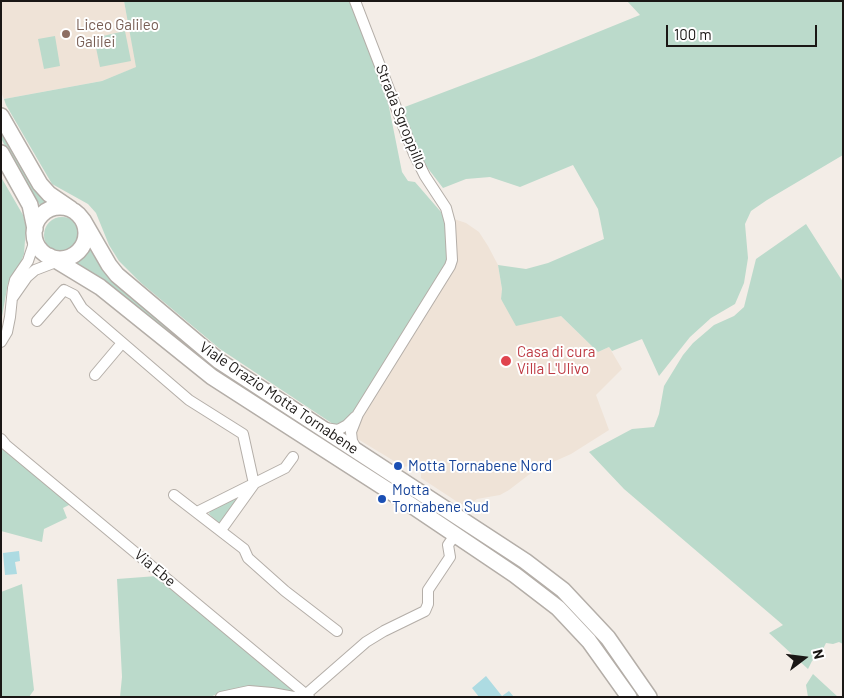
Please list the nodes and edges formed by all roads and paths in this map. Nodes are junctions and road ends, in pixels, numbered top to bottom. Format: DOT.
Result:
graph roads {
  1 [pos="355,1"];
  2 [pos="1,116"];
  3 [pos="1,153"];
  4 [pos="78,215"];
  5 [pos="34,232"];
  6 [pos="57,259"];
  7 [pos="12,298"];
  8 [pos="37,321"];
  9 [pos="1,342"];
  10 [pos="122,343"];
  11 [pos="95,374"];
  12 [pos="358,414"];
  13 [pos="320,426"];
  14 [pos="1,439"];
  15 [pos="356,450"];
  16 [pos="293,457"];
  17 [pos="254,484"];
  18 [pos="174,495"];
  19 [pos="197,512"];
  20 [pos="221,530"];
  21 [pos="455,535"];
  22 [pos="337,631"];
  23 [pos="307,696"];
  24 [pos="221,697"];
  25 [pos="294,697"];
  26 [pos="629,697"];
  27 [pos="649,697"];
  1 -- 12 [label="street, Strada Sgroppillo"];
  2 -- 4 [label="main road"];
  3 -- 5 [label="main road"];
  4 -- 5 [label="main road"];
  4 -- 6 [label="main road"];
  4 -- 13 [label="main road, Viale Orazio Motta Tornabene"];
  5 -- 6 [label="main road"];
  5 -- 7 [label="street"];
  6 -- 7 [label="street"];
  6 -- 21 [label="main road, Viale Orazio Motta Tornabene"];
  7 -- 9 [label="street"];
  8 -- 10 [label="street"];
  10 -- 11 [label="street"];
  10 -- 17 [label="street"];
  12 -- 13 [label="street"];
  12 -- 15 [label="street"];
  13 -- 15 [label="main road, Viale Orazio Motta Tornabene"];
  14 -- 23 [label="street, Via Ebe"];
  15 -- 27 [label="main road, Viale Orazio Motta Tornabene"];
  16 -- 17 [label="street"];
  17 -- 19 [label="street"];
  17 -- 20 [label="street"];
  18 -- 19 [label="street"];
  19 -- 20 [label="street"];
  20 -- 22 [label="street"];
  21 -- 23 [label="street"];
  21 -- 26 [label="main road, Viale Orazio Motta Tornabene"];
  24 -- 25 [label="street"];
}
